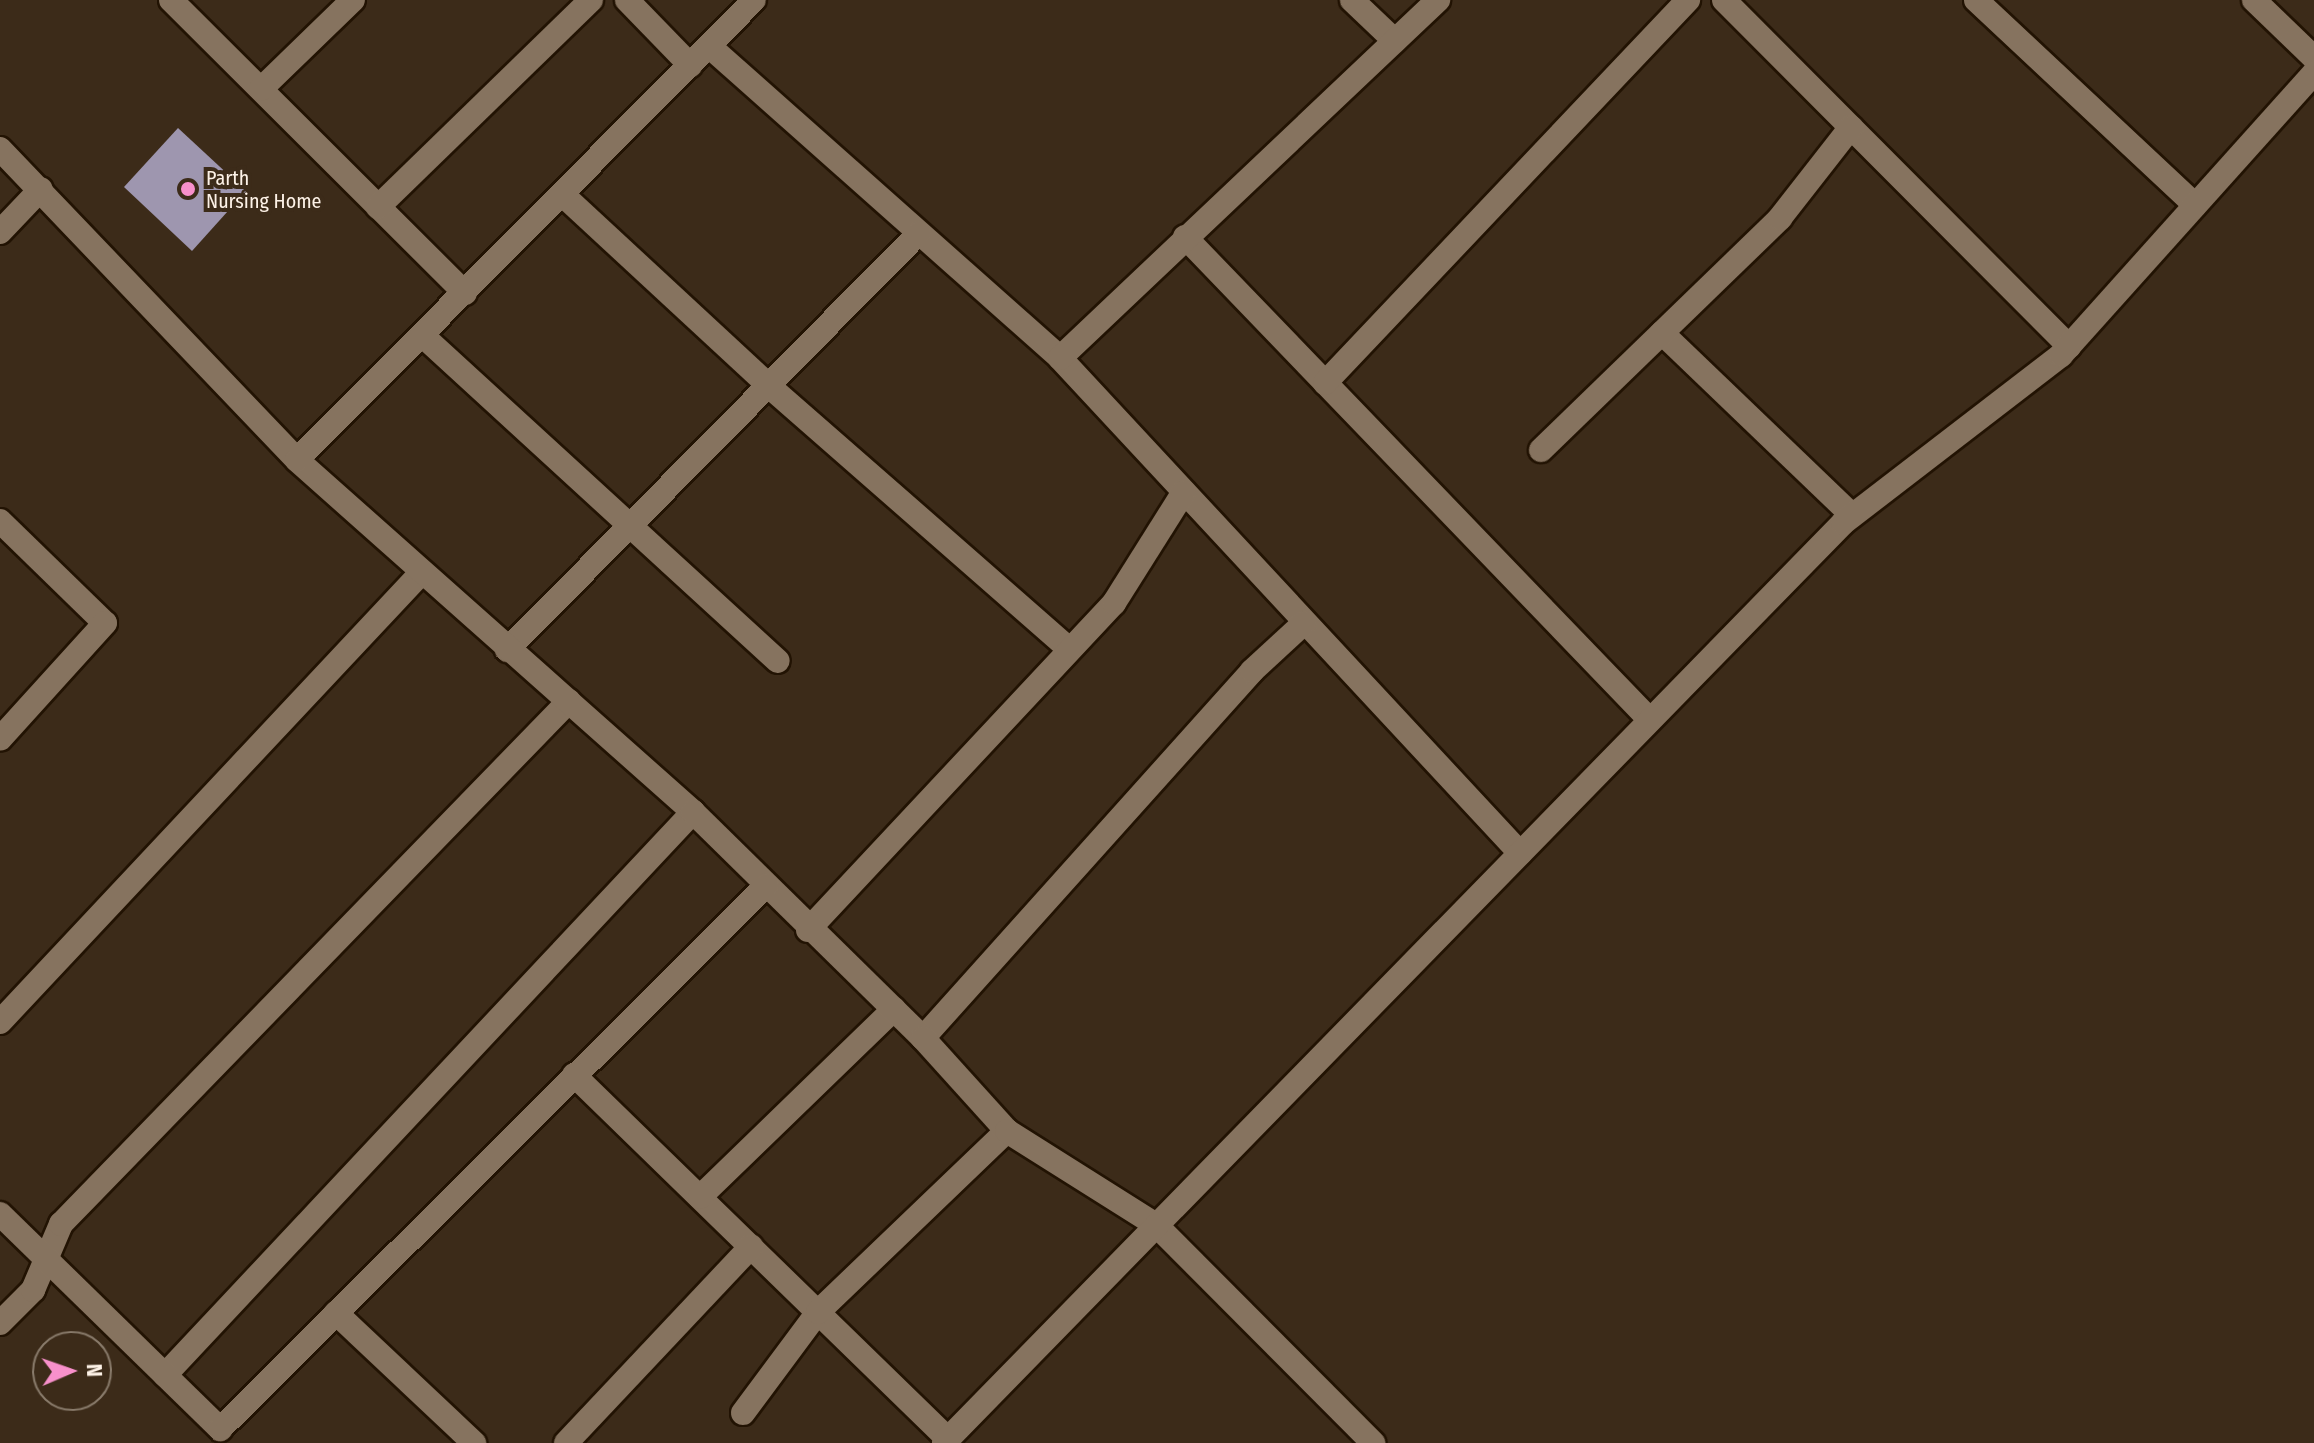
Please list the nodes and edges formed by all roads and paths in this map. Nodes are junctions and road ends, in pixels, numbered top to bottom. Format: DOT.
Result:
graph roads {
  1 [pos="171,0"];
  2 [pos="353,0"];
  3 [pos="591,0"];
  4 [pos="627,0"];
  5 [pos="754,0"];
  6 [pos="1352,0"];
  7 [pos="1438,0"];
  8 [pos="1688,0"];
  9 [pos="1724,0"];
  10 [pos="1976,0"];
  11 [pos="2254,0"];
  12 [pos="1395,41"];
  13 [pos="709,46"];
  14 [pos="2314,58"];
  15 [pos="690,65"];
  16 [pos="2314,73"];
  17 [pos="261,89"];
  18 [pos="1851,127"];
  19 [pos="0,149"];
  20 [pos="41,189"];
  21 [pos="563,195"];
  22 [pos="2195,205"];
  23 [pos="378,207"];
  24 [pos="0,232"];
  25 [pos="919,233"];
  26 [pos="1185,237"];
  27 [pos="465,293"];
  28 [pos="1662,333"];
  29 [pos="423,336"];
  30 [pos="2069,346"];
  31 [pos="1060,358"];
  32 [pos="1325,383"];
  33 [pos="770,387"];
  34 [pos="1541,450"];
  35 [pos="297,460"];
  36 [pos="1184,492"];
  37 [pos="1852,515"];
  38 [pos="0,521"];
  39 [pos="632,528"];
  40 [pos="422,572"];
  41 [pos="1304,623"];
  42 [pos="1069,649"];
  43 [pos="507,650"];
  44 [pos="778,661"];
  45 [pos="569,701"];
  46 [pos="1650,720"];
  47 [pos="0,739"];
  48 [pos="693,812"];
  49 [pos="1520,853"];
  50 [pos="767,885"];
  51 [pos="808,930"];
  52 [pos="894,1009"];
  53 [pos="0,1022"];
  54 [pos="923,1038"];
  55 [pos="574,1075"];
  56 [pos="1007,1131"];
  57 [pos="700,1197"];
  58 [pos="0,1214"];
  59 [pos="1156,1225"];
  60 [pos="751,1247"];
  61 [pos="46,1260"];
  62 [pos="818,1312"];
  63 [pos="336,1313"];
  64 [pos="0,1323"];
  65 [pos="165,1375"];
  66 [pos="743,1413"];
  67 [pos="946,1441"];
  68 [pos="474,1443"];
  69 [pos="566,1443"];
  70 [pos="1373,1443"];
  1 -- 17 [label="street"];
  2 -- 17 [label="street"];
  3 -- 23 [label="street"];
  4 -- 15 [label="street"];
  5 -- 13 [label="street"];
  6 -- 12 [label="street"];
  7 -- 12 [label="street"];
  8 -- 32 [label="street"];
  9 -- 18 [label="street"];
  10 -- 22 [label="street"];
  11 -- 14 [label="street"];
  12 -- 26 [label="street"];
  13 -- 15 [label="street"];
  13 -- 25 [label="street"];
  15 -- 21 [label="street"];
  16 -- 22 [label="street"];
  17 -- 23 [label="street"];
  18 -- 28 [label="street"];
  18 -- 30 [label="street"];
  19 -- 20 [label="street"];
  20 -- 24 [label="street"];
  20 -- 35 [label="street"];
  21 -- 27 [label="street"];
  21 -- 33 [label="street"];
  22 -- 30 [label="street"];
  23 -- 27 [label="street"];
  25 -- 31 [label="street"];
  25 -- 33 [label="street"];
  26 -- 31 [label="street"];
  26 -- 32 [label="street"];
  27 -- 29 [label="street"];
  28 -- 34 [label="street"];
  28 -- 37 [label="street"];
  29 -- 35 [label="street"];
  29 -- 39 [label="street"];
  30 -- 37 [label="street"];
  31 -- 36 [label="street"];
  32 -- 46 [label="street"];
  33 -- 39 [label="street"];
  33 -- 42 [label="street"];
  35 -- 40 [label="street"];
  36 -- 41 [label="street"];
  36 -- 42 [label="street"];
  37 -- 46 [label="street"];
  38 -- 47 [label="street"];
  39 -- 43 [label="street"];
  39 -- 44 [label="street"];
  40 -- 43 [label="street"];
  40 -- 53 [label="street"];
  41 -- 49 [label="street"];
  41 -- 54 [label="street"];
  42 -- 51 [label="street"];
  43 -- 45 [label="street"];
  45 -- 48 [label="street"];
  45 -- 61 [label="street"];
  46 -- 49 [label="street"];
  48 -- 50 [label="street"];
  48 -- 65 [label="street"];
  49 -- 59 [label="street"];
  50 -- 51 [label="street"];
  50 -- 55 [label="street"];
  51 -- 52 [label="street"];
  52 -- 54 [label="street"];
  52 -- 57 [label="street"];
  54 -- 56 [label="street"];
  55 -- 57 [label="street"];
  55 -- 63 [label="street"];
  56 -- 59 [label="street"];
  56 -- 62 [label="street"];
  57 -- 60 [label="street"];
  58 -- 61 [label="street"];
  59 -- 67 [label="street"];
  59 -- 70 [label="street"];
  60 -- 62 [label="street"];
  60 -- 69 [label="street"];
  61 -- 64 [label="street"];
  61 -- 65 [label="street"];
  62 -- 66 [label="street"];
  62 -- 67 [label="street"];
  63 -- 65 [label="street"];
  63 -- 68 [label="street"];
}
